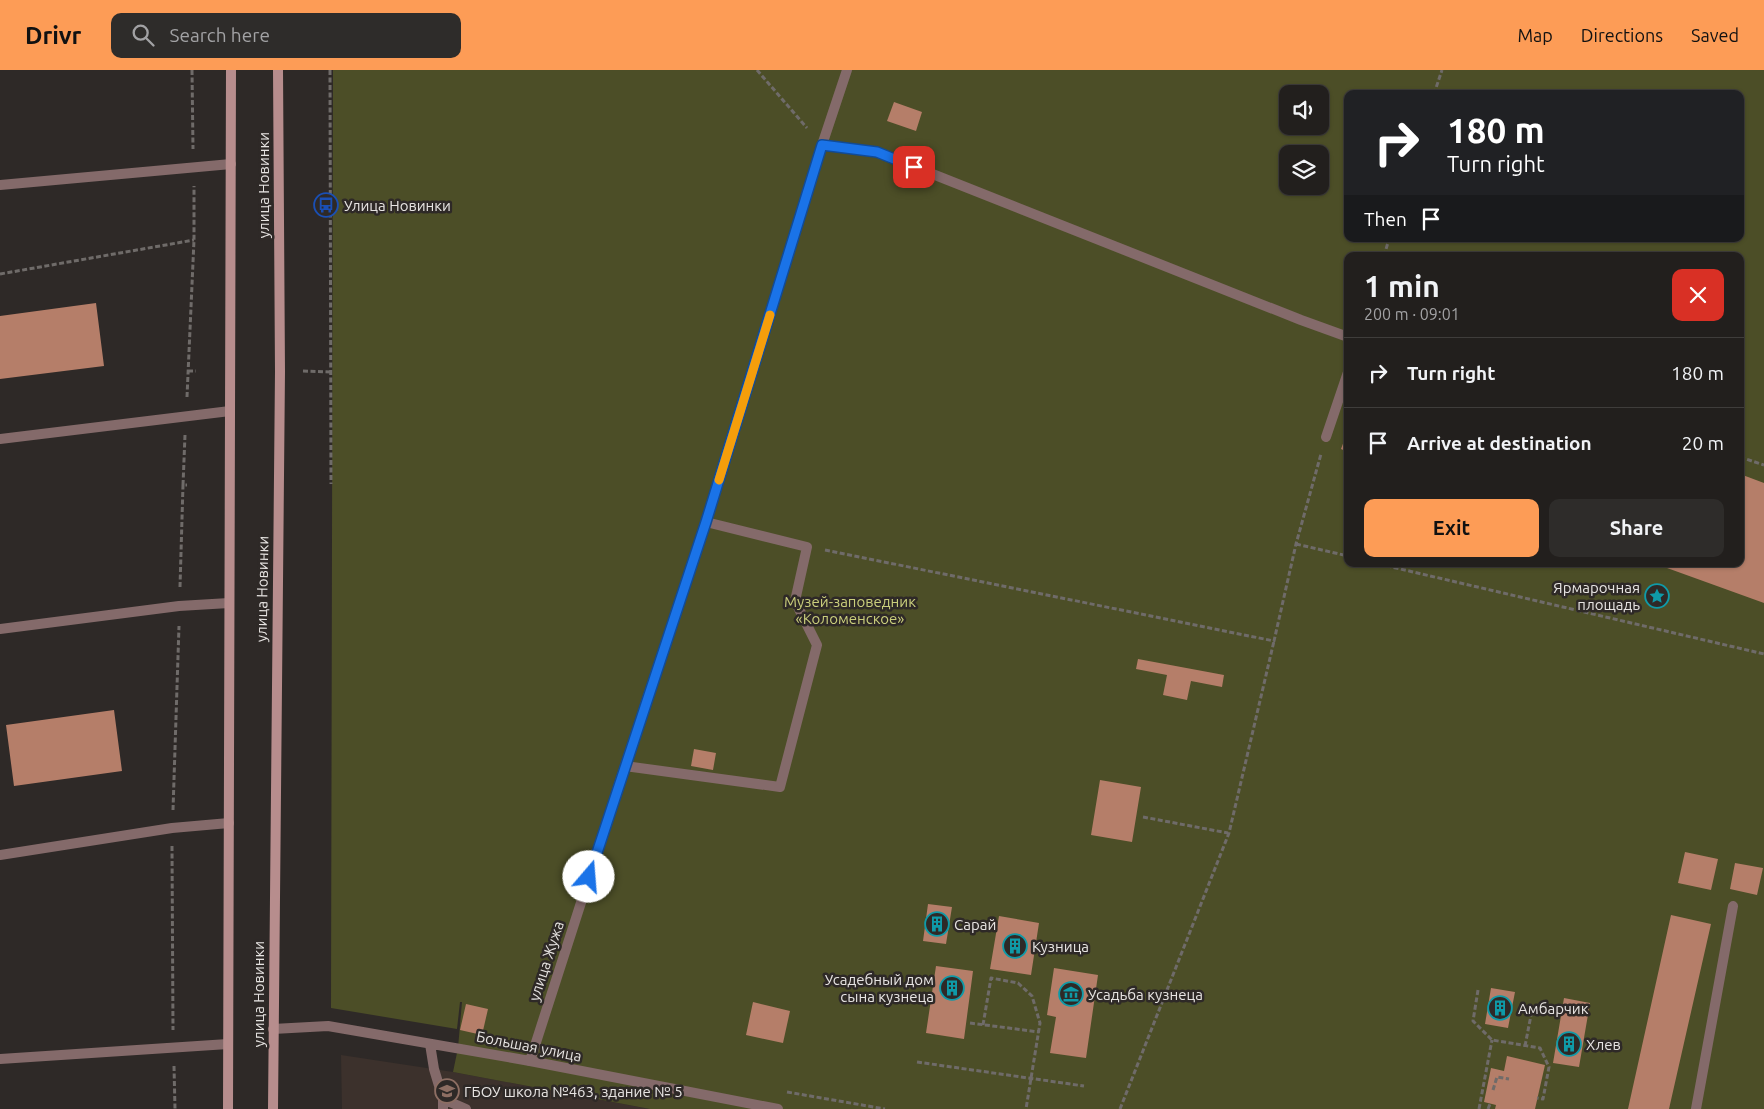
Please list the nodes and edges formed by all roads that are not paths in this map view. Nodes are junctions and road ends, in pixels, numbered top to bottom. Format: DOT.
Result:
graph roads {
  1 [pos="231,70"];
  2 [pos="278,70"];
  3 [pos="847,70"];
  4 [pos="822,145"];
  5 [pos="231,164"];
  6 [pos="0,184"];
  7 [pos="1344,336"];
  8 [pos="1344,384"];
  9 [pos="230,412"];
  10 [pos="1326,437"];
  11 [pos="0,439"];
  12 [pos="706,522"];
  13 [pos="229,603"];
  14 [pos="0,629"];
  15 [pos="625,766"];
  16 [pos="228,823"];
  17 [pos="0,855"];
  18 [pos="1733,906"];
  19 [pos="273,1029"];
  20 [pos="228,1044"];
  21 [pos="430,1044"];
  22 [pos="0,1058"];
  23 [pos="530,1061"];
  24 [pos="443,1104"];
  25 [pos="228,1109"];
  26 [pos="273,1109"];
  27 [pos="466,1109"];
  28 [pos="778,1109"];
  29 [pos="1696,1109"];
  1 -- 5 [label="street, улица Новинки"];
  2 -- 19 [label="street, улица Новинки"];
  3 -- 4 [label="street, улица Жужа"];
  4 -- 7 [label="street"];
  4 -- 12 [label="street, улица Жужа"];
  5 -- 6 [label="street"];
  5 -- 9 [label="street, улица Новинки"];
  8 -- 10 [label="street"];
  9 -- 11 [label="street"];
  9 -- 13 [label="street, улица Новинки"];
  12 -- 15 [label="street, улица Жужа"];
  12 -- 15 [label="street"];
  13 -- 14 [label="street"];
  13 -- 16 [label="street, улица Новинки"];
  15 -- 23 [label="street, улица Жужа"];
  16 -- 17 [label="street"];
  16 -- 20 [label="street, улица Новинки"];
  18 -- 29 [label="street"];
  19 -- 21 [label="street, Большая улица"];
  19 -- 26 [label="street, улица Новинки"];
  20 -- 22 [label="street"];
  20 -- 25 [label="street, улица Новинки"];
  21 -- 23 [label="street, Большая улица"];
  21 -- 24 [label="street"];
  23 -- 28 [label="street, Большая улица"];
  24 -- 27 [label="street"];
}
